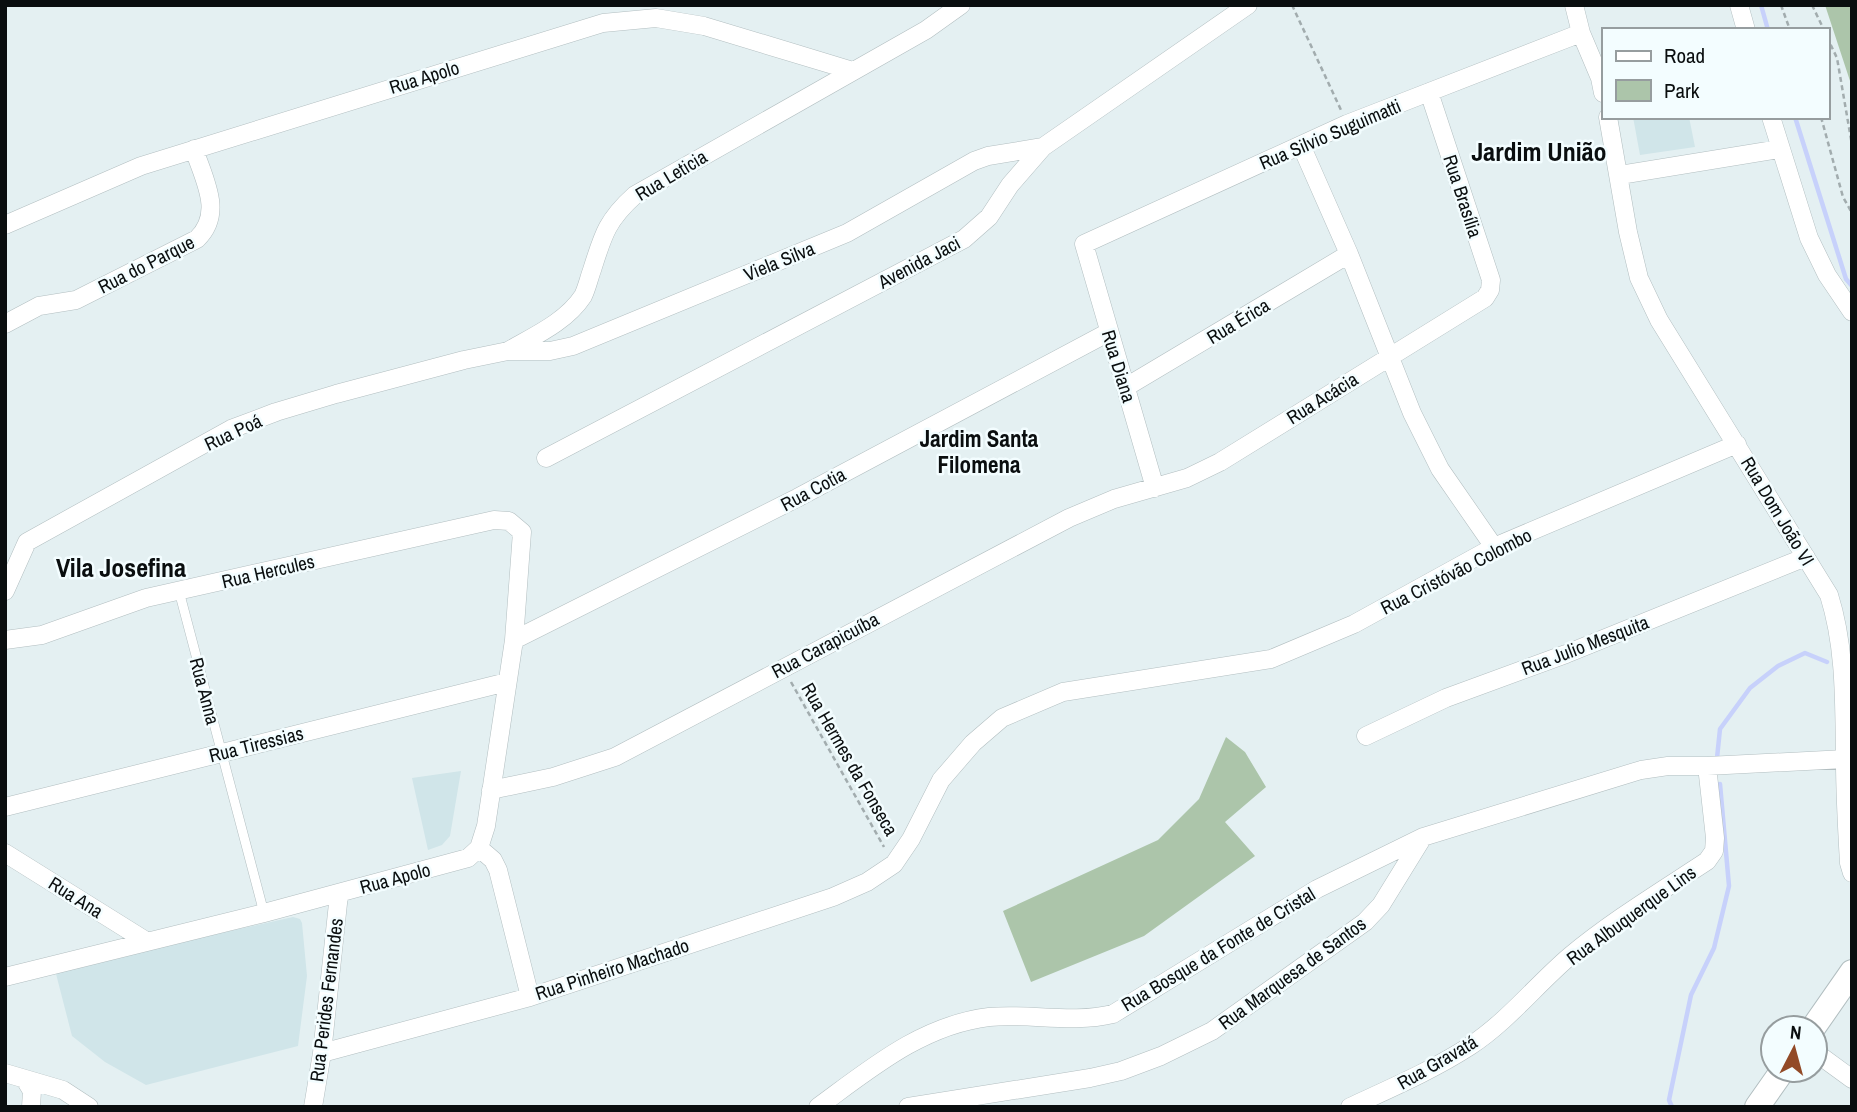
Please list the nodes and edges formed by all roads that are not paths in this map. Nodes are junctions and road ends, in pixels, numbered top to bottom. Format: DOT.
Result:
graph roads {
  1 [pos="961,5"];
  2 [pos="1248,5"];
  3 [pos="1574,5"];
  4 [pos="1739,5"];
  5 [pos="1745,28"];
  6 [pos="1581,33"];
  7 [pos="853,71"];
  8 [pos="1602,88"];
  9 [pos="1429,92"];
  10 [pos="1608,119"];
  11 [pos="1772,119"];
  12 [pos="1301,145"];
  13 [pos="1042,147"];
  14 [pos="194,149"];
  15 [pos="1780,149"];
  16 [pos="1620,175"];
  17 [pos="5,225"];
  18 [pos="1084,245"];
  19 [pos="1349,254"];
  20 [pos="1485,298"];
  21 [pos="1852,312"];
  22 [pos="5,324"];
  23 [pos="1109,332"];
  24 [pos="508,351"];
  25 [pos="1389,356"];
  26 [pos="1126,387"];
  27 [pos="1737,444"];
  28 [pos="546,458"];
  29 [pos="1155,488"];
  30 [pos="1494,547"];
  31 [pos="1806,557"];
  32 [pos="5,591"];
  33 [pos="179,591"];
  34 [pos="5,640"];
  35 [pos="514,640"];
  36 [pos="507,682"];
  37 [pos="1849,721"];
  38 [pos="1366,736"];
  39 [pos="222,753"];
  40 [pos="1844,760"];
  41 [pos="1707,766"];
  42 [pos="491,790"];
  43 [pos="5,807"];
  44 [pos="1423,837"];
  45 [pos="479,848"];
  46 [pos="5,853"];
  47 [pos="894,864"];
  48 [pos="1852,873"];
  49 [pos="339,894"];
  50 [pos="264,913"];
  51 [pos="146,941"];
  52 [pos="1852,972"];
  53 [pos="5,977"];
  54 [pos="530,997"];
  55 [pos="1518,1009"];
  56 [pos="1823,1014"];
  57 [pos="322,1053"];
  58 [pos="1829,1062"];
  59 [pos="5,1073"];
  60 [pos="1852,1079"];
  61 [pos="26,1081"];
  62 [pos="1773,1084"];
  63 [pos="31,1107"];
  64 [pos="89,1107"];
  65 [pos="313,1107"];
  66 [pos="818,1107"];
  67 [pos="908,1107"];
  68 [pos="1350,1107"];
  69 [pos="1757,1107"];
  1 -- 7 [label="street, Rua Leticia"];
  2 -- 13 [label="street, Avenida Jaci"];
  3 -- 6 [label="street"];
  4 -- 5 [label="street"];
  6 -- 8 [label="street"];
  6 -- 9 [label="street, Rua Silvio Suguimatti"];
  7 -- 14 [label="street, Rua Apolo"];
  7 -- 24 [label="street, Rua Leticia"];
  9 -- 12 [label="street, Rua Silvio Suguimatti"];
  9 -- 20 [label="street, Rua Brasília"];
  10 -- 16 [label="street, Rua Dom João VI"];
  11 -- 15 [label="street"];
  12 -- 18 [label="street, Rua Silvio Suguimatti"];
  12 -- 19 [label="street"];
  13 -- 24 [label="street, Viela Silva"];
  13 -- 28 [label="street, Avenida Jaci"];
  14 -- 17 [label="street, Rua Apolo"];
  14 -- 22 [label="street, Rua do Parque"];
  15 -- 16 [label="street"];
  15 -- 21 [label="street"];
  16 -- 27 [label="street, Rua Dom João VI"];
  18 -- 23 [label="street, Rua Diana"];
  19 -- 25 [label="street"];
  19 -- 26 [label="street, Rua Érica"];
  20 -- 25 [label="street, Rua Acácia"];
  23 -- 26 [label="street, Rua Diana"];
  23 -- 35 [label="street, Rua Cotia"];
  24 -- 32 [label="street, Rua Poá"];
  25 -- 29 [label="street, Rua Acácia"];
  25 -- 30 [label="street"];
  26 -- 29 [label="street, Rua Diana"];
  27 -- 30 [label="street, Rua Cristóvão Colombo"];
  27 -- 31 [label="street, Rua Dom João VI"];
  29 -- 42 [label="street, Rua Carapicuíba"];
  30 -- 47 [label="street, Rua Cristóvão Colombo"];
  31 -- 37 [label="street, Rua Dom João VI"];
  31 -- 38 [label="street, Rua Julio Mesquita"];
  33 -- 34 [label="street, Rua Hercules"];
  33 -- 35 [label="street, Rua Hercules"];
  33 -- 39 [label="lane, Rua Anna"];
  35 -- 36 [label="street"];
  36 -- 39 [label="street, Rua Tiressias"];
  36 -- 42 [label="street"];
  37 -- 40 [label="street, Rua Dom João VI"];
  39 -- 43 [label="street, Rua Tiressias"];
  39 -- 50 [label="lane, Rua Anna"];
  40 -- 41 [label="street"];
  40 -- 48 [label="street, Rua Dom João VI"];
  41 -- 44 [label="street"];
  41 -- 55 [label="street, Rua Albuquerque Lins"];
  42 -- 45 [label="street"];
  44 -- 66 [label="street, Rua Bosque da Fonte de Cristal"];
  44 -- 67 [label="street, Rua Marquesa de Santos"];
  45 -- 49 [label="street, Rua Apolo"];
  45 -- 54 [label="street"];
  46 -- 51 [label="street, Rua Ana"];
  47 -- 54 [label="street, Rua Pinheiro Machado"];
  49 -- 50 [label="street, Rua Apolo"];
  49 -- 57 [label="street, Rua Perides Fernandes"];
  50 -- 51 [label="street, Rua Apolo"];
  51 -- 53 [label="street, Rua Apolo"];
  52 -- 56 [label="main road"];
  54 -- 57 [label="street, Rua Pinheiro Machado"];
  55 -- 68 [label="street, Rua Gravatá"];
  57 -- 65 [label="street, Rua Perides Fernandes"];
  58 -- 60 [label="street"];
  59 -- 61 [label="street"];
  61 -- 63 [label="street"];
  61 -- 64 [label="street"];
  62 -- 69 [label="main road"];
}
